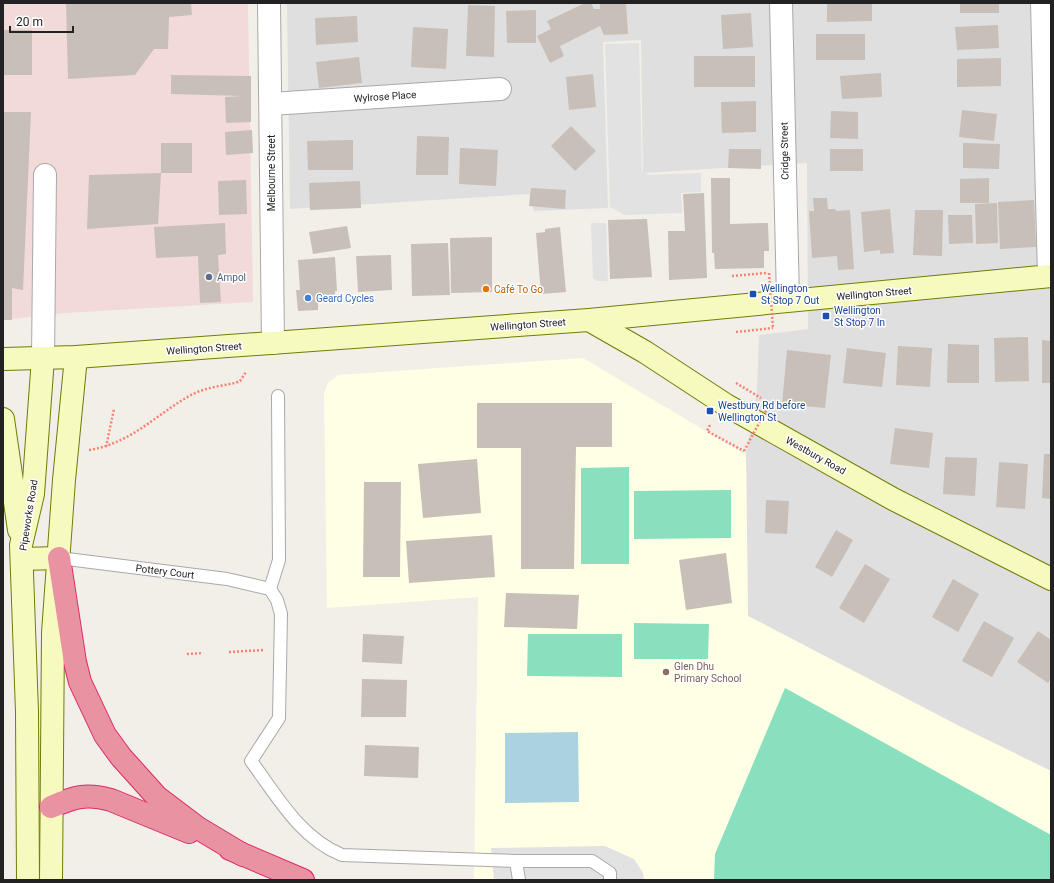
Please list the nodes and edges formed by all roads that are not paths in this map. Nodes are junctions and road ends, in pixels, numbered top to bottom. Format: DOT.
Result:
graph roads {
  1 [pos="269,3"];
  2 [pos="781,3"];
  3 [pos="1042,3"];
  4 [pos="500,89"];
  5 [pos="271,104"];
  6 [pos="45,175"];
  7 [pos="1050,276"];
  8 [pos="788,299"];
  9 [pos="589,320"];
  10 [pos="274,343"];
  11 [pos="76,357"];
  12 [pos="43,358"];
  13 [pos="3,359"];
  14 [pos="278,396"];
  15 [pos="3,419"];
  16 [pos="22,552"];
  17 [pos="59,558"];
  18 [pos="1051,579"];
  19 [pos="270,589"];
  20 [pos="51,807"];
  21 [pos="243,855"];
  22 [pos="516,861"];
  23 [pos="39,875"];
  24 [pos="302,880"];
  25 [pos="519,880"];
  26 [pos="610,880"];
  1 -- 5 [label="street, Melbourne Street"];
  2 -- 8 [label="street, Cridge Street"];
  3 -- 7 [label="street"];
  4 -- 5 [label="street, Wylrose Place"];
  5 -- 10 [label="street, Melbourne Street"];
  6 -- 12 [label="street, Pipeworks Road"];
  7 -- 8 [label="main road, Wellington Street"];
  8 -- 9 [label="main road, Wellington Street"];
  9 -- 10 [label="main road, Wellington Street"];
  9 -- 18 [label="main road, Westbury Road"];
  10 -- 11 [label="main road, Wellington Street"];
  11 -- 12 [label="main road, Wellington Street"];
  11 -- 17 [label="main road"];
  12 -- 13 [label="main road, Wellington Street"];
  12 -- 16 [label="main road, Pipeworks Road"];
  14 -- 19 [label="lane"];
  15 -- 16 [label="main road"];
  16 -- 17 [label="main road"];
  16 -- 23 [label="main road, Pipeworks Road"];
  17 -- 19 [label="lane, Pottery Court"];
  17 -- 20 [label="main road"];
  17 -- 21 [label="highway"];
  19 -- 22 [label="lane"];
  20 -- 21 [label="highway"];
  20 -- 23 [label="main road"];
  21 -- 24 [label="highway"];
  22 -- 25 [label="lane"];
  22 -- 26 [label="lane"];
}
